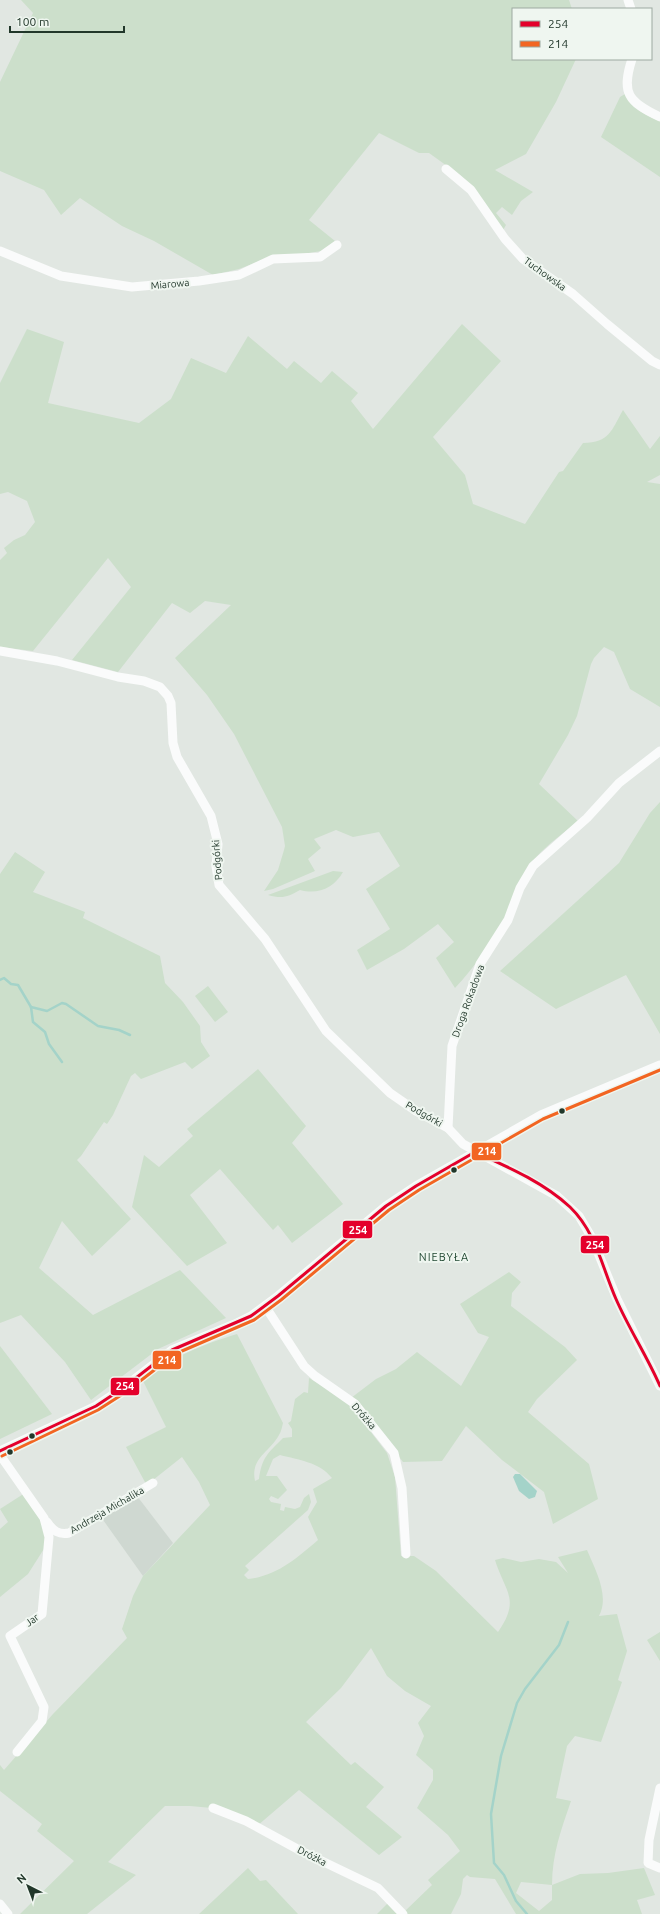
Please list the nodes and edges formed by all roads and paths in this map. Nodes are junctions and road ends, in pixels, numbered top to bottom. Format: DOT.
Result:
graph roads {
  1 [pos="632,60"];
  2 [pos="660,117"];
  3 [pos="446,169"];
  4 [pos="338,245"];
  5 [pos="0,251"];
  6 [pos="660,365"];
  7 [pos="0,651"];
  8 [pos="660,750"];
  9 [pos="660,1066"];
  10 [pos="448,1128"];
  11 [pos="476,1152"];
  12 [pos="265,1306"];
  13 [pos="660,1386"];
  14 [pos="0,1451"];
  15 [pos="0,1455"];
  16 [pos="153,1483"];
  17 [pos="44,1518"];
  18 [pos="406,1554"];
  19 [pos="17,1752"];
  20 [pos="660,1788"];
  21 [pos="214,1808"];
  22 [pos="660,1868"];
  23 [pos="0,1904"];
  24 [pos="8,1914"];
  25 [pos="403,1914"];
  1 -- 2 [label="street"];
  3 -- 6 [label="street, Tuchowska"];
  4 -- 5 [label="street, Miarowa"];
  7 -- 10 [label="street, Podgórki"];
  8 -- 10 [label="street, Droga Rokadowa"];
  9 -- 11 [label="street"];
  10 -- 11 [label="street, Podgórki"];
  11 -- 12 [label="street"];
  11 -- 13 [label="street, Podgórki"];
  12 -- 14 [label="street"];
  12 -- 18 [label="street, Dróżka"];
  15 -- 17 [label="street, Jar"];
  16 -- 17 [label="street, Andrzeja Michalika"];
  17 -- 19 [label="street, Jar"];
  20 -- 22 [label="street"];
  21 -- 25 [label="street, Dróżka"];
  23 -- 24 [label="street"];
}
